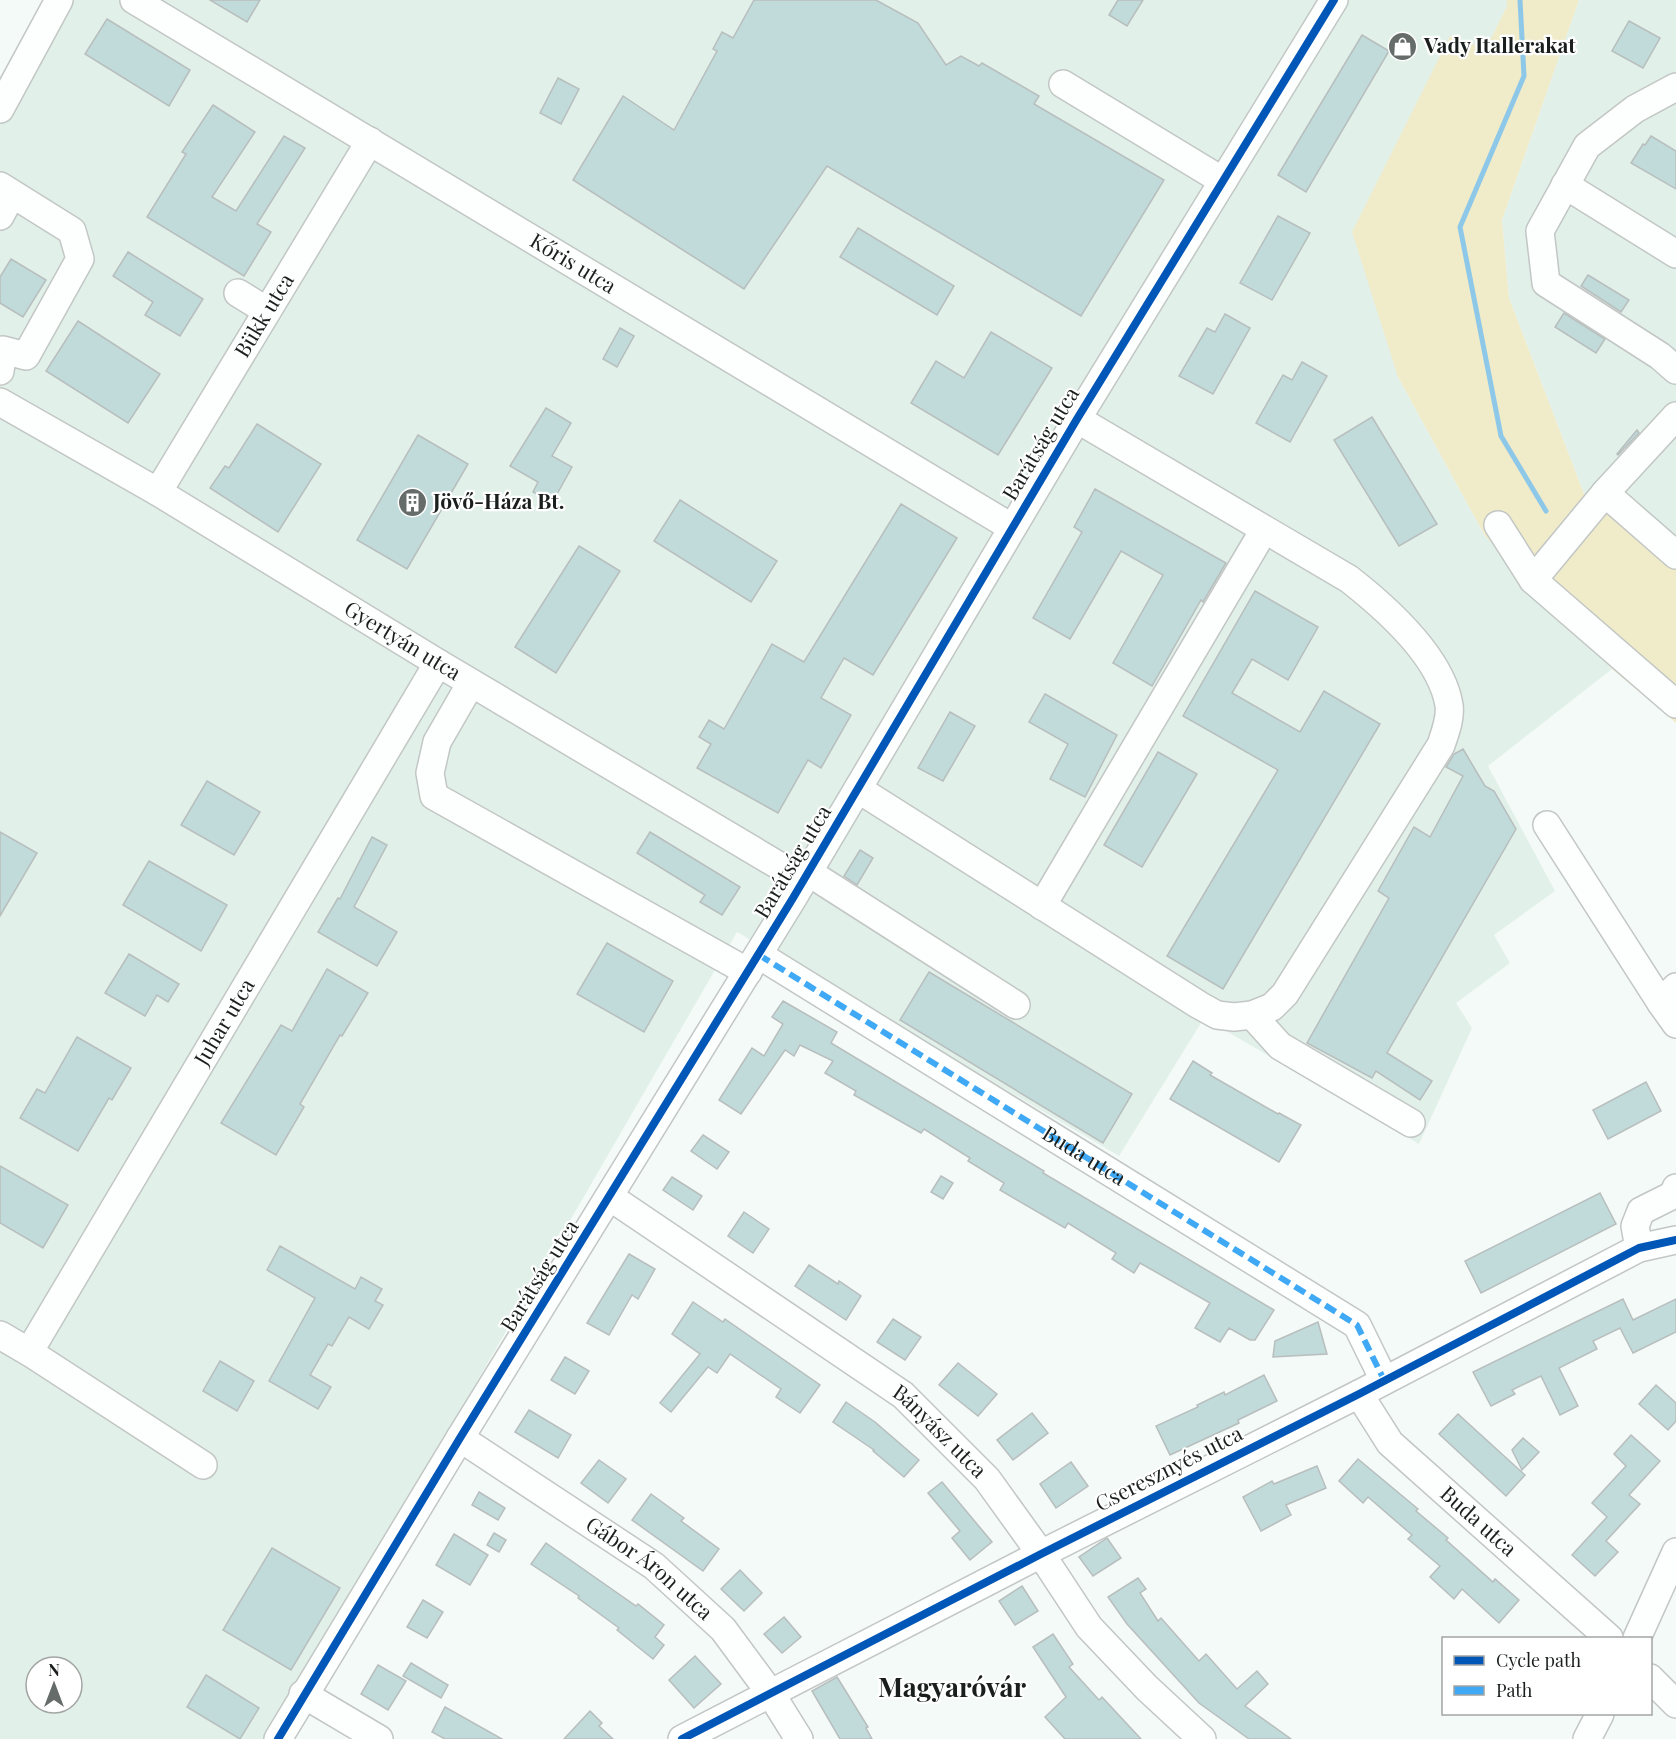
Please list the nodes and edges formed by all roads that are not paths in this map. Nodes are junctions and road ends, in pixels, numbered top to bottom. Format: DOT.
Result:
graph roads {
  1 [pos="59,0"];
  2 [pos="134,0"];
  3 [pos="1329,2"];
  4 [pos="8,75"];
  5 [pos="1063,84"];
  6 [pos="1676,87"];
  7 [pos="0,110"];
  8 [pos="370,141"];
  9 [pos="1223,182"];
  10 [pos="1565,185"];
  11 [pos="4,199"];
  12 [pos="1676,254"];
  13 [pos="238,293"];
  14 [pos="267,311"];
  15 [pos="1,356"];
  16 [pos="1676,370"];
  17 [pos="0,402"];
  18 [pos="1676,416"];
  19 [pos="1077,419"];
  20 [pos="158,492"];
  21 [pos="1605,493"];
  22 [pos="1498,525"];
  23 [pos="1011,527"];
  24 [pos="1264,530"];
  25 [pos="1673,545"];
  26 [pos="1533,580"];
  27 [pos="438,663"];
  28 [pos="471,683"];
  29 [pos="1676,704"];
  30 [pos="858,789"];
  31 [pos="1547,825"];
  32 [pos="806,876"];
  33 [pos="1042,906"];
  34 [pos="753,963"];
  35 [pos="1016,1005"];
  36 [pos="1671,1005"];
  37 [pos="1252,1015"];
  38 [pos="1412,1123"];
  39 [pos="1676,1188"];
  40 [pos="610,1197"];
  41 [pos="1676,1240"];
  42 [pos="1639,1248"];
  43 [pos="0,1335"];
  44 [pos="29,1352"];
  45 [pos="1384,1380"];
  46 [pos="1359,1394"];
  47 [pos="460,1438"];
  48 [pos="203,1466"];
  49 [pos="1676,1552"];
  50 [pos="1041,1554"];
  51 [pos="1608,1637"];
  52 [pos="1637,1637"];
  53 [pos="1652,1680"];
  54 [pos="303,1694"];
  55 [pos="771,1694"];
  56 [pos="1676,1704"];
  57 [pos="1599,1715"];
  58 [pos="278,1739"];
  59 [pos="379,1739"];
  60 [pos="682,1739"];
  61 [pos="799,1739"];
  62 [pos="1202,1739"];
  63 [pos="1587,1739"];
  1 -- 4 [label="street"];
  2 -- 8 [label="street, Kőris utca"];
  3 -- 9 [label="street, Barátság utca"];
  4 -- 7 [label="street"];
  5 -- 9 [label="street"];
  6 -- 10 [label="street"];
  8 -- 14 [label="street, Bükk utca"];
  8 -- 23 [label="street, Kőris utca"];
  9 -- 19 [label="street, Barátság utca"];
  10 -- 12 [label="street"];
  10 -- 16 [label="street"];
  11 -- 15 [label="street"];
  13 -- 14 [label="street"];
  14 -- 20 [label="street, Bükk utca"];
  17 -- 20 [label="street, Gyertyán utca"];
  18 -- 21 [label="street"];
  19 -- 23 [label="street, Barátság utca"];
  19 -- 24 [label="street"];
  20 -- 27 [label="street, Gyertyán utca"];
  21 -- 25 [label="street"];
  21 -- 26 [label="street"];
  22 -- 26 [label="street"];
  23 -- 30 [label="street, Barátság utca"];
  24 -- 33 [label="street"];
  24 -- 37 [label="street"];
  26 -- 29 [label="street"];
  27 -- 28 [label="street, Gyertyán utca"];
  27 -- 44 [label="street, Juhar utca"];
  28 -- 32 [label="street, Gyertyán utca"];
  28 -- 34 [label="street, Buda utca"];
  30 -- 32 [label="street, Barátság utca"];
  30 -- 33 [label="street"];
  31 -- 36 [label="street"];
  32 -- 34 [label="street, Barátság utca"];
  32 -- 35 [label="street, Gyertyán utca"];
  33 -- 37 [label="street"];
  34 -- 40 [label="street, Barátság utca"];
  34 -- 45 [label="street, Buda utca"];
  37 -- 38 [label="street"];
  39 -- 42 [label="street"];
  40 -- 47 [label="street, Barátság utca"];
  40 -- 50 [label="street, Bányász utca"];
  41 -- 42 [label="street, Cseresznyés utca"];
  42 -- 45 [label="street, Cseresznyés utca"];
  43 -- 44 [label="street"];
  44 -- 48 [label="street"];
  45 -- 46 [label="street, Cseresznyés utca"];
  46 -- 50 [label="street, Cseresznyés utca"];
  46 -- 51 [label="street, Buda utca"];
  47 -- 54 [label="street, Barátság utca"];
  47 -- 55 [label="street, Gábor Áron utca"];
  49 -- 52 [label="street"];
  50 -- 55 [label="street, Cseresznyés utca"];
  50 -- 62 [label="street, Bányász utca"];
  53 -- 56 [label="street"];
  54 -- 58 [label="street, Barátság utca"];
  54 -- 59 [label="street"];
  55 -- 60 [label="street, Cseresznyés utca"];
  55 -- 61 [label="street, Gábor Áron utca"];
  57 -- 63 [label="street"];
}
